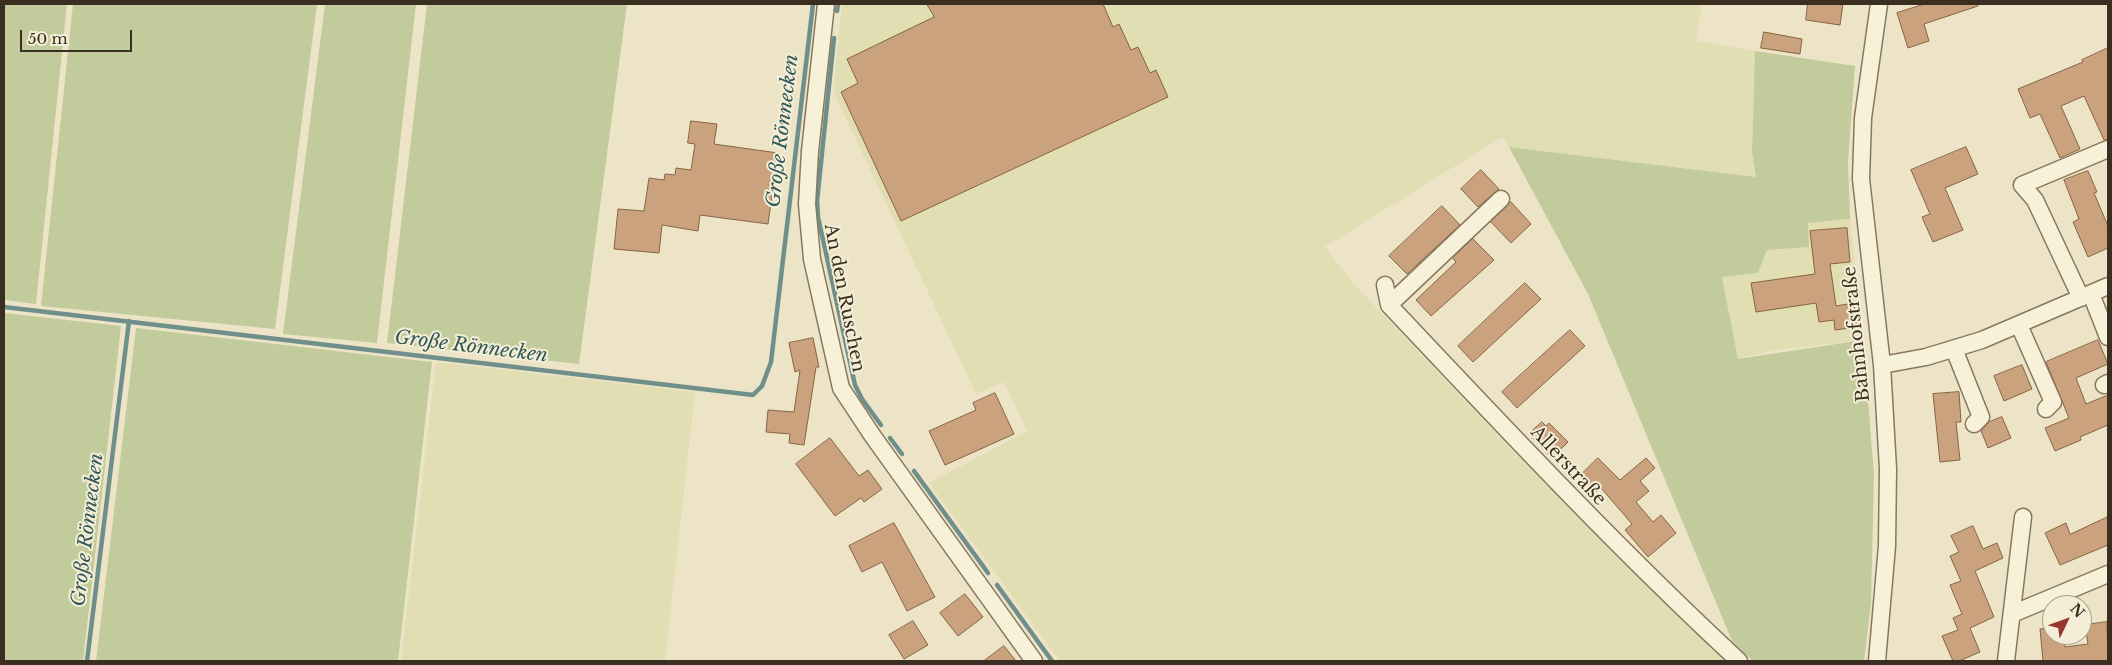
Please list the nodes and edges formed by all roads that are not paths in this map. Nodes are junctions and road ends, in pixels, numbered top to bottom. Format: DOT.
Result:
graph roads {
  1 [pos="826,4"];
  2 [pos="1879,4"];
  3 [pos="2108,149"];
  4 [pos="1501,199"];
  5 [pos="1385,285"];
  6 [pos="2108,286"];
  7 [pos="2086,296"];
  8 [pos="1390,305"];
  9 [pos="2019,325"];
  10 [pos="2108,337"];
  11 [pos="1954,349"];
  12 [pos="1882,365"];
  13 [pos="2046,409"];
  14 [pos="1974,424"];
  15 [pos="2023,517"];
  16 [pos="2108,574"];
  17 [pos="2012,614"];
  18 [pos="1034,661"];
  19 [pos="1739,661"];
  20 [pos="1877,661"];
  21 [pos="2006,661"];
  1 -- 18 [label="street, An den Ruschen"];
  2 -- 12 [label="street, Bahnhofstraße"];
  3 -- 7 [label="street"];
  4 -- 8 [label="street"];
  5 -- 8 [label="street, Allerstraße"];
  6 -- 7 [label="street"];
  7 -- 9 [label="street"];
  7 -- 10 [label="street"];
  8 -- 19 [label="street, Allerstraße"];
  9 -- 11 [label="street"];
  9 -- 13 [label="street"];
  11 -- 12 [label="street"];
  11 -- 14 [label="street"];
  12 -- 20 [label="street, Bahnhofstraße"];
  15 -- 17 [label="street"];
  16 -- 17 [label="street"];
  17 -- 21 [label="street"];
}
